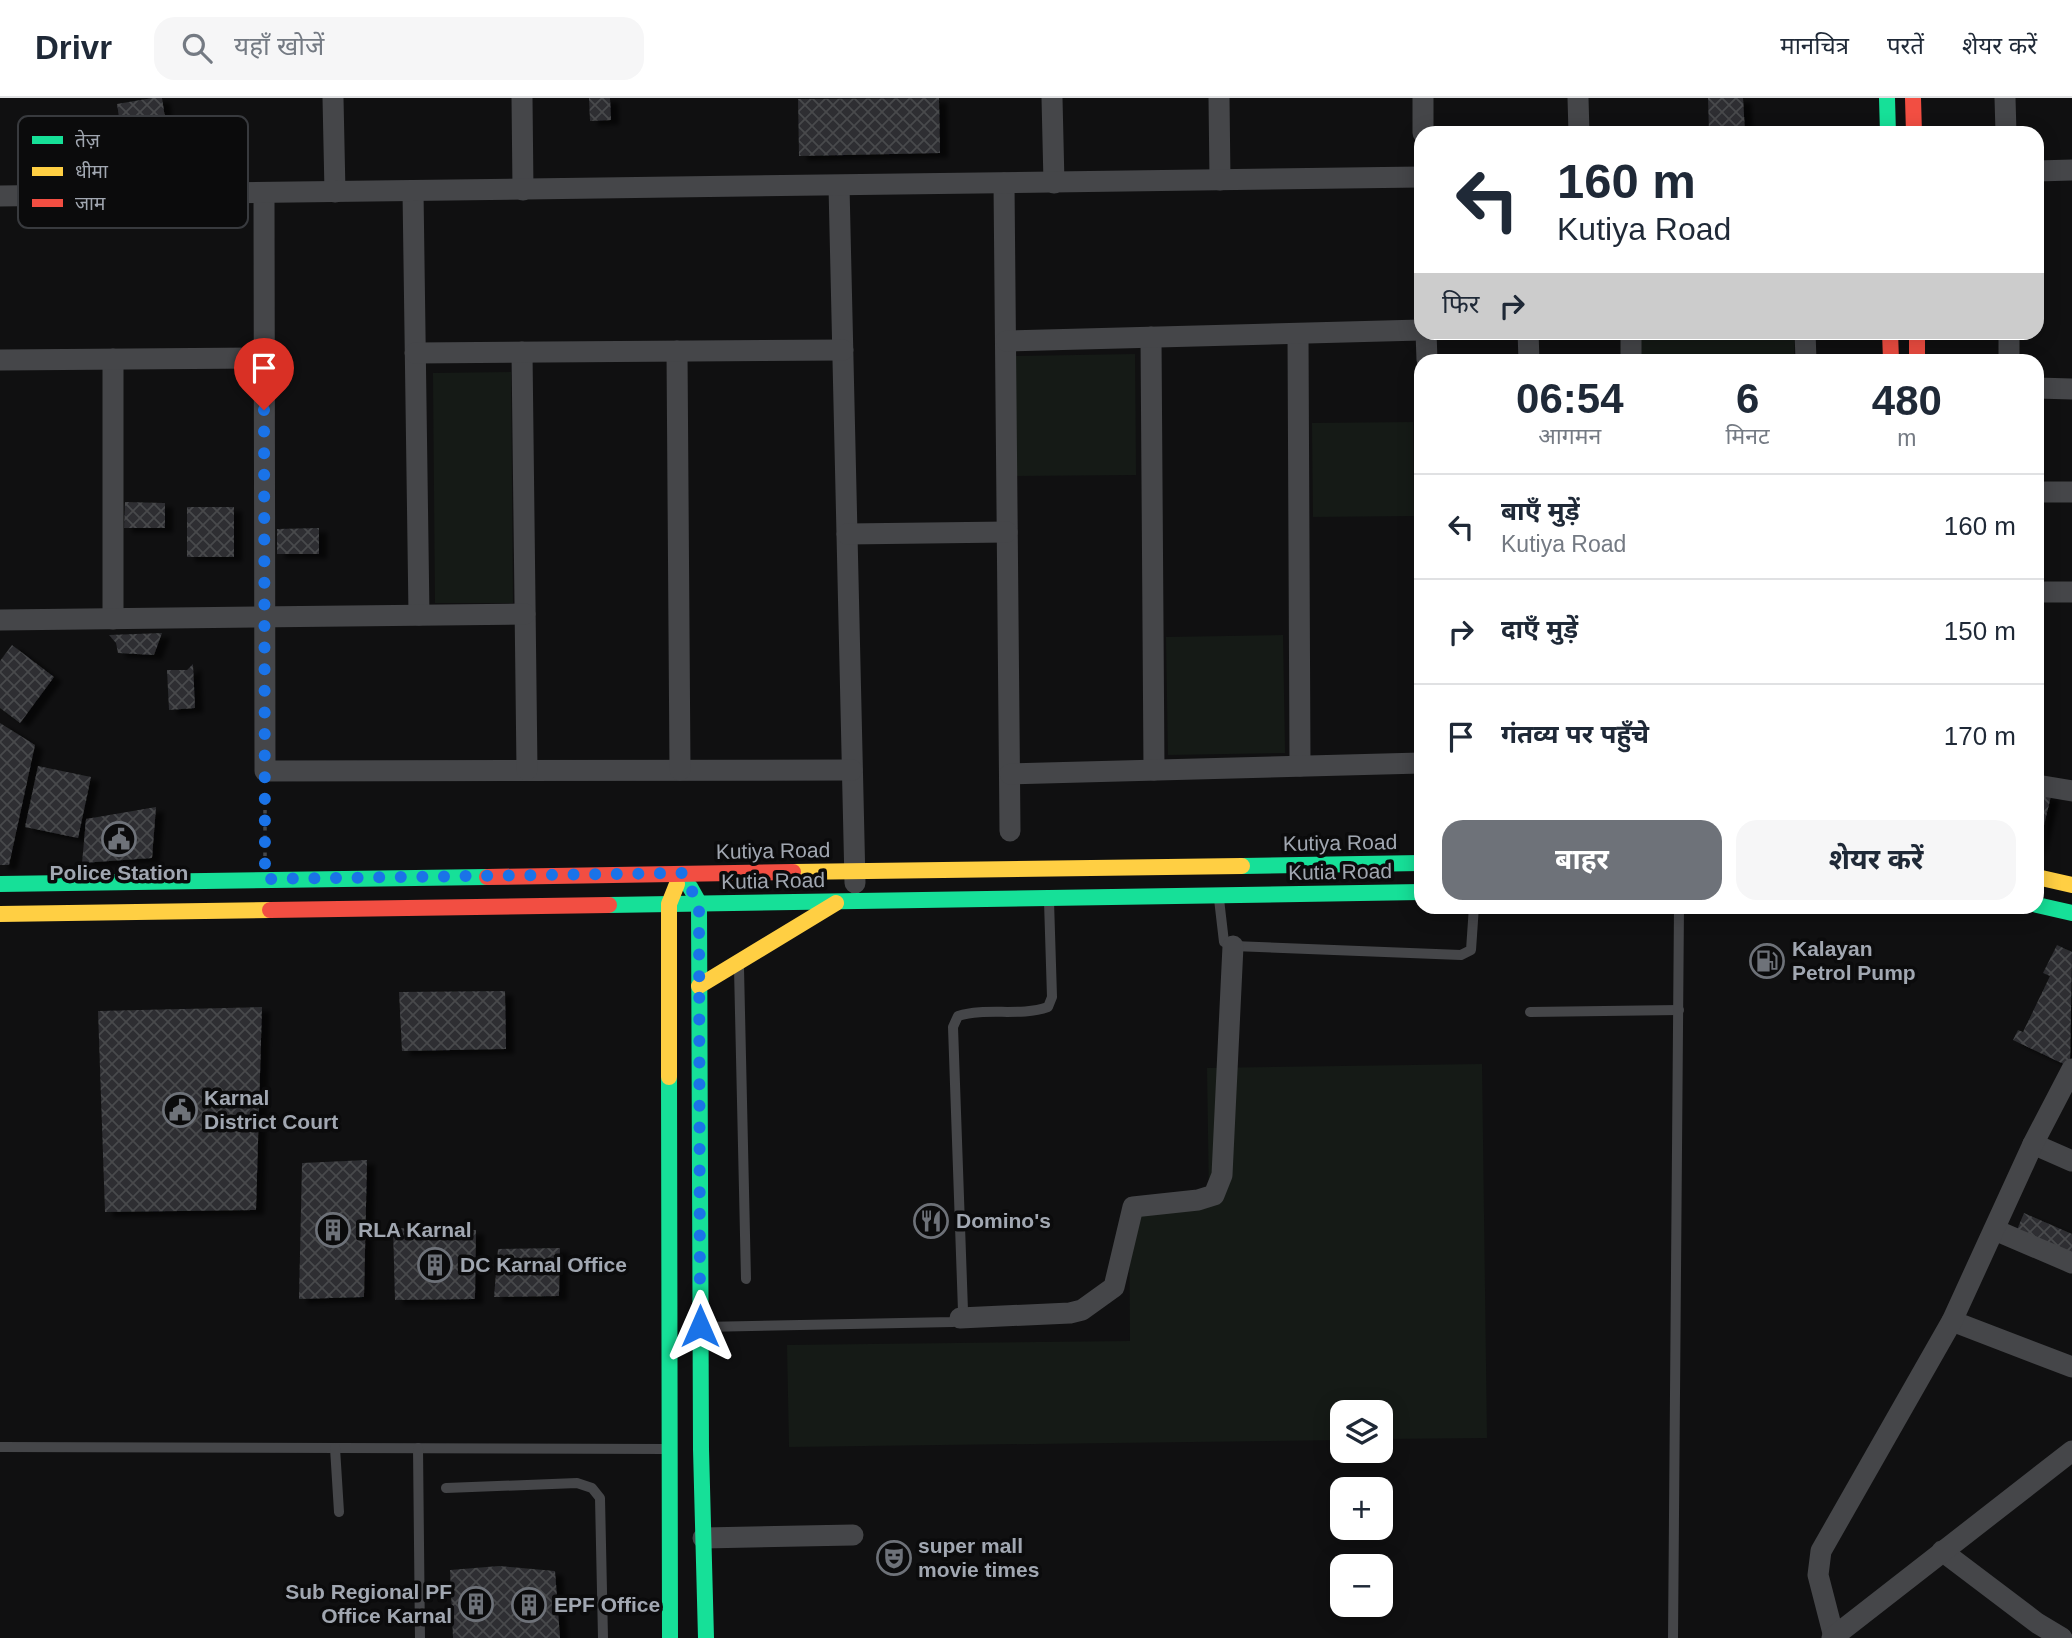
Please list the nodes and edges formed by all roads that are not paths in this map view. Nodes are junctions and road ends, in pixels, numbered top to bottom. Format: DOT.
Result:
graph roads {
  1 [pos="333,98"];
  2 [pos="522,98"];
  3 [pos="1052,98"];
  4 [pos="1219,98"];
  5 [pos="1423,98"];
  6 [pos="1578,98"];
  7 [pos="1887,98"];
  8 [pos="1913,98"];
  9 [pos="2005,98"];
  10 [pos="1423,126"];
  11 [pos="1579,126"];
  12 [pos="1888,126"];
  13 [pos="1914,126"];
  14 [pos="2006,126"];
  15 [pos="2044,170"];
  16 [pos="2072,170"];
  17 [pos="1414,177"];
  18 [pos="1220,180"];
  19 [pos="1004,183"];
  20 [pos="1054,183"];
  21 [pos="839,186"];
  22 [pos="523,190"];
  23 [pos="413,191"];
  24 [pos="335,192"];
  25 [pos="248,194"];
  26 [pos="264,194"];
  27 [pos="0,196"];
  28 [pos="18,196"];
  29 [pos="1414,330"];
  30 [pos="1298,334"];
  31 [pos="1152,337"];
  32 [pos="1006,341"];
  33 [pos="843,350"];
  34 [pos="677,351"];
  35 [pos="522,352"];
  36 [pos="415,353"];
  37 [pos="264,358"];
  38 [pos="113,359"];
  39 [pos="0,360"];
  40 [pos="2044,388"];
  41 [pos="2072,388"];
  42 [pos="2044,492"];
  43 [pos="2072,492"];
  44 [pos="1007,532"];
  45 [pos="847,534"];
  46 [pos="2044,592"];
  47 [pos="2072,592"];
  48 [pos="525,614"];
  49 [pos="419,615"];
  50 [pos="265,617"];
  51 [pos="113,619"];
  52 [pos="0,620"];
  53 [pos="1414,763"];
  54 [pos="1300,766"];
  55 [pos="680,770"];
  56 [pos="852,770"];
  57 [pos="1154,770"];
  58 [pos="527,771"];
  59 [pos="1010,774"];
  60 [pos="2044,786"];
  61 [pos="2072,791"];
  62 [pos="1010,831"];
  63 [pos="1414,863"];
  64 [pos="854,871"];
  65 [pos="682,873"];
  66 [pos="2044,879"];
  67 [pos="0,884"];
  68 [pos="2072,885"];
  69 [pos="1414,892"];
  70 [pos="1219,895"];
  71 [pos="1049,898"];
  72 [pos="846,901"];
  73 [pos="668,904"];
  74 [pos="699,904"];
  75 [pos="2044,907"];
  76 [pos="2072,913"];
  77 [pos="0,914"];
  78 [pos="1473,914"];
  79 [pos="1679,914"];
  80 [pos="1233,946"];
  81 [pos="739,962"];
  82 [pos="699,986"];
  83 [pos="1679,1010"];
  84 [pos="1530,1012"];
  85 [pos="2072,1069"];
  86 [pos="669,1142"];
  87 [pos="700,1142"];
  88 [pos="2033,1144"];
  89 [pos="2072,1161"];
  90 [pos="1995,1230"];
  91 [pos="2072,1263"];
  92 [pos="746,1279"];
  93 [pos="960,1318"];
  94 [pos="1952,1321"];
  95 [pos="700,1326"];
  96 [pos="2072,1367"];
  97 [pos="0,1447"];
  98 [pos="335,1448"];
  99 [pos="418,1448"];
  100 [pos="685,1449"];
  101 [pos="2072,1451"];
  102 [pos="446,1488"];
  103 [pos="339,1512"];
  104 [pos="853,1535"];
  105 [pos="703,1538"];
  106 [pos="1942,1551"];
  107 [pos="1833,1637"];
  108 [pos="420,1638"];
  109 [pos="603,1638"];
  110 [pos="670,1638"];
  111 [pos="706,1638"];
  112 [pos="1673,1638"];
  113 [pos="2063,1638"];
  1 -- 24 [label="street"];
  2 -- 22 [label="street"];
  3 -- 20 [label="street"];
  4 -- 18 [label="street"];
  5 -- 10 [label="street"];
  6 -- 11 [label="street"];
  7 -- 12 [label="street"];
  8 -- 13 [label="street"];
  9 -- 14 [label="street"];
  15 -- 16 [label="street"];
  17 -- 18 [label="street"];
  18 -- 20 [label="street"];
  19 -- 20 [label="street"];
  19 -- 21 [label="street"];
  19 -- 32 [label="street"];
  21 -- 22 [label="street"];
  21 -- 33 [label="street"];
  22 -- 23 [label="street"];
  23 -- 24 [label="street"];
  23 -- 36 [label="street"];
  24 -- 26 [label="street"];
  25 -- 26 [label="street"];
  26 -- 37 [label="street"];
  27 -- 28 [label="street"];
  29 -- 30 [label="street"];
  30 -- 31 [label="street"];
  30 -- 54 [label="street"];
  31 -- 32 [label="street"];
  31 -- 57 [label="street"];
  32 -- 44 [label="street"];
  33 -- 34 [label="street"];
  33 -- 45 [label="street"];
  34 -- 35 [label="street"];
  34 -- 55 [label="street"];
  35 -- 36 [label="street"];
  35 -- 48 [label="street"];
  36 -- 49 [label="street"];
  37 -- 38 [label="street"];
  37 -- 50 [label="street"];
  38 -- 39 [label="street"];
  38 -- 51 [label="street"];
  40 -- 41 [label="street"];
  42 -- 43 [label="street"];
  44 -- 45 [label="street"];
  44 -- 59 [label="street"];
  45 -- 56 [label="street"];
  46 -- 47 [label="street"];
  48 -- 49 [label="street"];
  48 -- 58 [label="street"];
  49 -- 50 [label="street"];
  50 -- 51 [label="street"];
  50 -- 58 [label="street"];
  51 -- 52 [label="street"];
  53 -- 54 [label="street"];
  54 -- 57 [label="street"];
  55 -- 56 [label="street"];
  55 -- 58 [label="street"];
  56 -- 64 [label="street"];
  57 -- 59 [label="street"];
  59 -- 62 [label="street"];
  60 -- 61 [label="street"];
  63 -- 64 [label="street, Kutiya Road"];
  64 -- 65 [label="street, Kutiya Road"];
  64 -- 72 [label="street"];
  65 -- 67 [label="street, Kutiya Road"];
  65 -- 73 [label="street"];
  65 -- 74 [label="street"];
  66 -- 68 [label="street"];
  69 -- 70 [label="street, Kutia Road"];
  70 -- 71 [label="street, Kutia Road"];
  70 -- 80 [label="lane"];
  71 -- 72 [label="street, Kutia Road"];
  71 -- 93 [label="lane"];
  72 -- 74 [label="street, Kutia Road"];
  72 -- 81 [label="street"];
  73 -- 74 [label="street, Kutia Road"];
  73 -- 77 [label="street, Kutia Road"];
  73 -- 86 [label="street"];
  74 -- 82 [label="street"];
  75 -- 76 [label="street"];
  78 -- 80 [label="lane"];
  79 -- 83 [label="lane"];
  80 -- 93 [label="street"];
  81 -- 82 [label="street"];
  81 -- 92 [label="lane"];
  82 -- 87 [label="street"];
  83 -- 84 [label="lane"];
  83 -- 112 [label="lane"];
  85 -- 88 [label="street"];
  86 -- 87 [label="street"];
  86 -- 100 [label="street"];
  87 -- 95 [label="street"];
  88 -- 89 [label="street"];
  88 -- 90 [label="street"];
  90 -- 91 [label="street"];
  90 -- 94 [label="street"];
  93 -- 95 [label="lane"];
  94 -- 96 [label="street"];
  94 -- 107 [label="street"];
  95 -- 100 [label="street"];
  97 -- 98 [label="lane"];
  98 -- 99 [label="lane"];
  98 -- 103 [label="lane"];
  99 -- 100 [label="lane"];
  99 -- 108 [label="lane"];
  100 -- 105 [label="street"];
  100 -- 110 [label="street"];
  101 -- 106 [label="street"];
  102 -- 109 [label="lane"];
  104 -- 105 [label="street"];
  105 -- 111 [label="street"];
  106 -- 107 [label="street"];
  106 -- 113 [label="street"];
}
